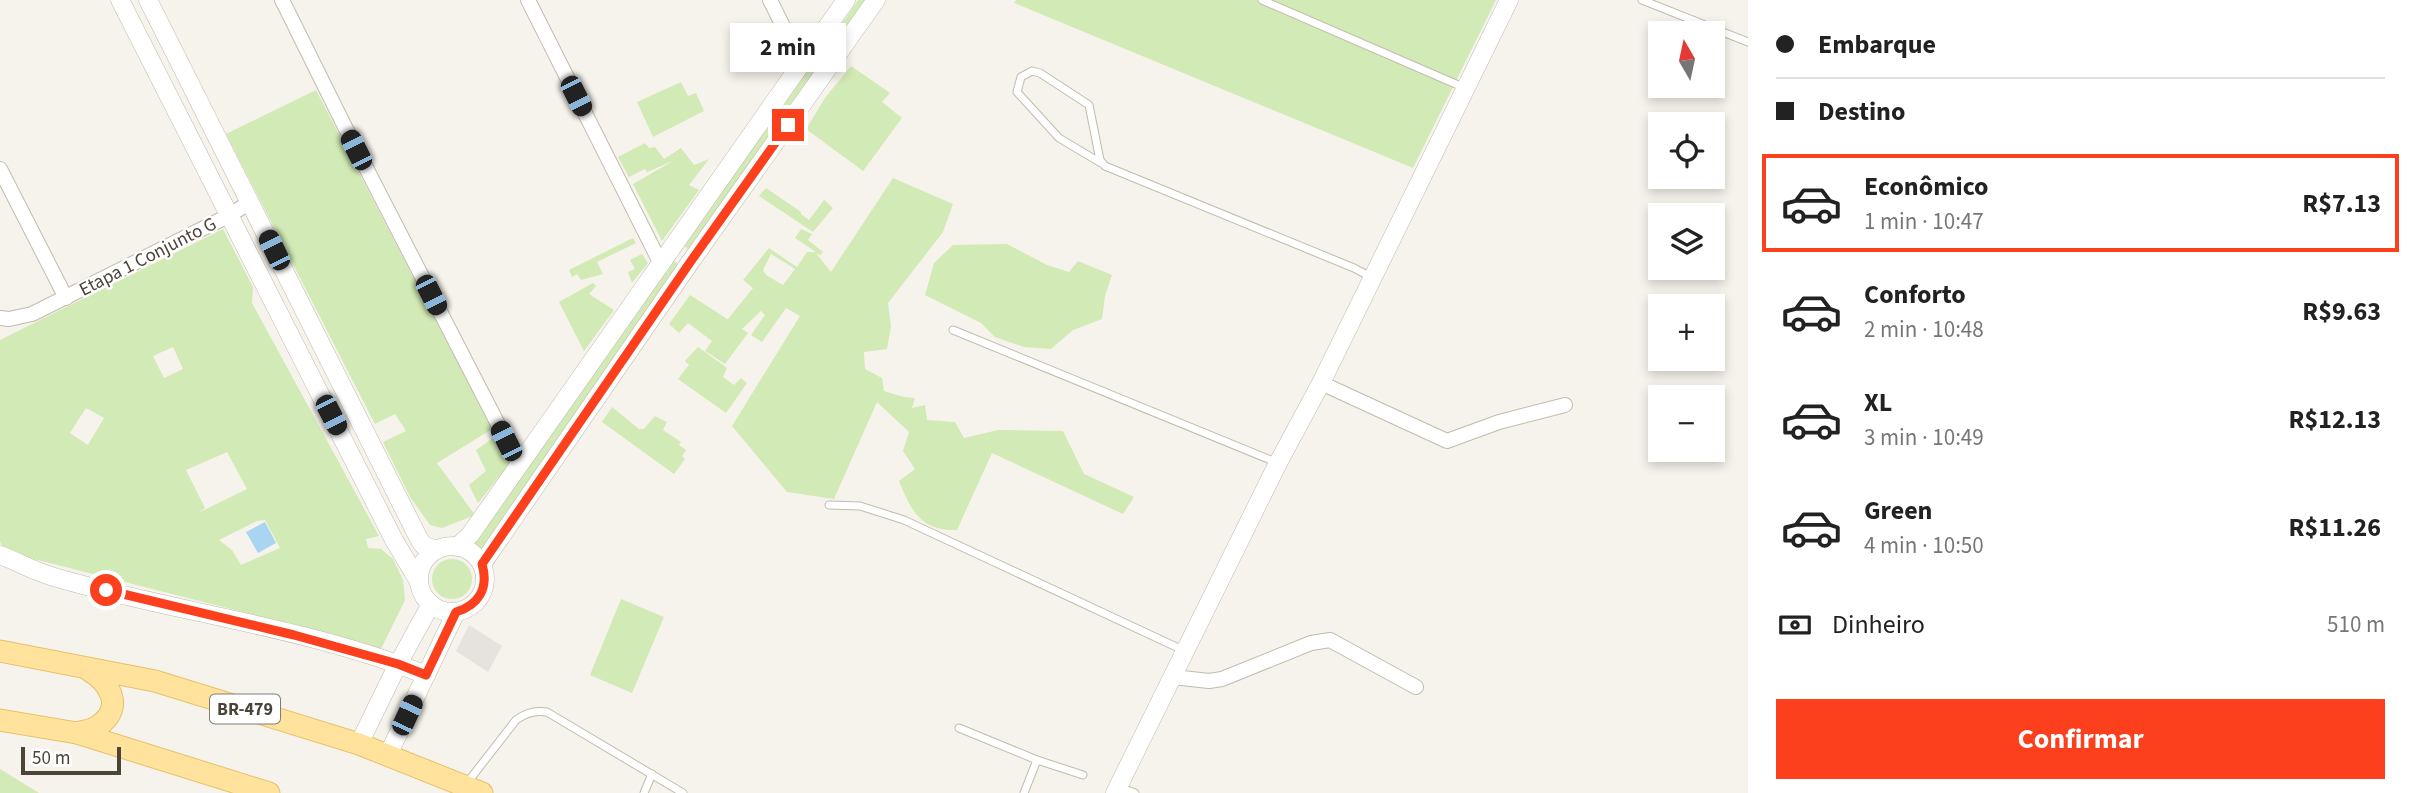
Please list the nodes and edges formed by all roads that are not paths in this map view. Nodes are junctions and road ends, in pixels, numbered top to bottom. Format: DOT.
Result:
graph roads {
  1 [pos="120,0"];
  2 [pos="148,0"];
  3 [pos="282,0"];
  4 [pos="528,0"];
  5 [pos="770,0"];
  6 [pos="846,0"];
  7 [pos="876,0"];
  8 [pos="1262,0"];
  9 [pos="1509,0"];
  10 [pos="1642,0"];
  11 [pos="1748,42"];
  12 [pos="813,47"];
  13 [pos="833,61"];
  14 [pos="802,63"];
  15 [pos="1465,88"];
  16 [pos="1101,163"];
  17 [pos="0,169"];
  18 [pos="250,202"];
  19 [pos="230,215"];
  20 [pos="673,248"];
  21 [pos="691,261"];
  22 [pos="662,264"];
  23 [pos="1371,278"];
  24 [pos="66,298"];
  25 [pos="0,317"];
  26 [pos="953,330"];
  27 [pos="1321,383"];
  28 [pos="1565,405"];
  29 [pos="1278,463"];
  30 [pos="519,465"];
  31 [pos="829,505"];
  32 [pos="457,547"];
  33 [pos="436,550"];
  34 [pos="0,555"];
  35 [pos="482,564"];
  36 [pos="419,582"];
  37 [pos="430,604"];
  38 [pos="456,612"];
  39 [pos="0,651"];
  40 [pos="1186,651"];
  41 [pos="398,664"];
  42 [pos="81,666"];
  43 [pos="426,675"];
  44 [pos="1173,677"];
  45 [pos="1416,687"];
  46 [pos="0,720"];
  47 [pos="960,728"];
  48 [pos="77,733"];
  49 [pos="359,744"];
  50 [pos="388,755"];
  51 [pos="1037,760"];
  52 [pos="652,774"];
  53 [pos="1083,775"];
  54 [pos="473,790"];
  55 [pos="1123,791"];
  56 [pos="269,793"];
  57 [pos="644,793"];
  58 [pos="683,793"];
  59 [pos="1024,793"];
  1 -- 19 [label="street"];
  2 -- 18 [label="street"];
  3 -- 30 [label="street"];
  4 -- 22 [label="street"];
  5 -- 14 [label="street"];
  6 -- 12 [label="street"];
  7 -- 13 [label="street"];
  8 -- 15 [label="lane"];
  9 -- 15 [label="street"];
  10 -- 11 [label="lane"];
  12 -- 13 [label="street"];
  12 -- 14 [label="street"];
  13 -- 21 [label="street"];
  14 -- 20 [label="street"];
  15 -- 23 [label="street"];
  16 -- 16 [label="lane"];
  16 -- 23 [label="lane"];
  17 -- 24 [label="street"];
  18 -- 19 [label="street, Etapa 1 Conjunto G"];
  18 -- 33 [label="street"];
  19 -- 24 [label="street, Etapa 1 Conjunto G"];
  19 -- 36 [label="street"];
  20 -- 21 [label="street"];
  20 -- 22 [label="street"];
  21 -- 35 [label="street"];
  22 -- 30 [label="street"];
  23 -- 27 [label="street"];
  24 -- 25 [label="street, Etapa 1 Conjunto G"];
  26 -- 29 [label="lane"];
  27 -- 28 [label="street"];
  27 -- 29 [label="street"];
  29 -- 40 [label="street"];
  30 -- 32 [label="street"];
  31 -- 40 [label="lane"];
  32 -- 33 [label="street"];
  32 -- 35 [label="street"];
  33 -- 36 [label="street"];
  34 -- 41 [label="street"];
  35 -- 38 [label="street"];
  36 -- 37 [label="street"];
  37 -- 38 [label="street"];
  37 -- 41 [label="street"];
  38 -- 43 [label="street"];
  39 -- 42 [label="main road, BR-479"];
  40 -- 44 [label="street"];
  41 -- 43 [label="street"];
  41 -- 49 [label="street"];
  42 -- 48 [label="main road"];
  42 -- 49 [label="main road, BR-479"];
  43 -- 50 [label="street"];
  44 -- 45 [label="street"];
  44 -- 55 [label="street"];
  46 -- 48 [label="main road"];
  47 -- 51 [label="lane"];
  48 -- 56 [label="main road"];
  49 -- 50 [label="main road, BR-479"];
  50 -- 54 [label="main road, BR-479"];
  51 -- 53 [label="lane"];
  51 -- 59 [label="lane"];
  52 -- 54 [label="lane"];
  52 -- 57 [label="lane"];
  52 -- 58 [label="lane"];
}
